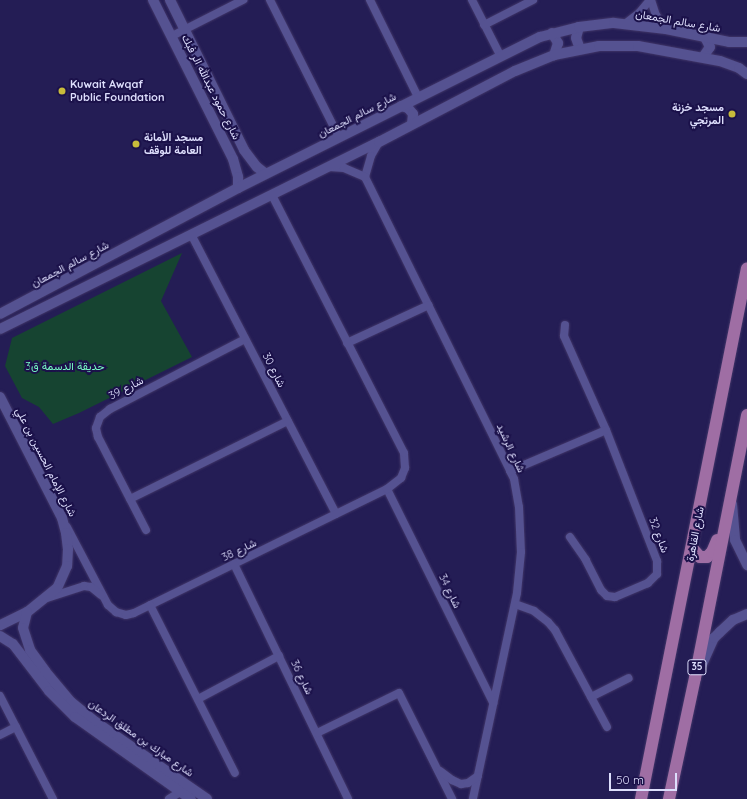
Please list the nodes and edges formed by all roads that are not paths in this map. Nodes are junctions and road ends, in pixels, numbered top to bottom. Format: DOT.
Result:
graph roads {
  1 [pos="153,0"];
  2 [pos="170,0"];
  3 [pos="243,0"];
  4 [pos="270,0"];
  5 [pos="370,0"];
  6 [pos="472,0"];
  7 [pos="533,0"];
  8 [pos="650,0"];
  9 [pos="484,24"];
  10 [pos="625,24"];
  11 [pos="579,27"];
  12 [pos="666,29"];
  13 [pos="185,30"];
  14 [pos="552,33"];
  15 [pos="172,36"];
  16 [pos="705,37"];
  17 [pos="747,42"];
  18 [pos="580,49"];
  19 [pos="500,55"];
  20 [pos="554,55"];
  21 [pos="703,57"];
  22 [pos="747,74"];
  23 [pos="418,97"];
  24 [pos="401,106"];
  25 [pos="412,124"];
  26 [pos="339,137"];
  27 [pos="379,142"];
  28 [pos="329,166"];
  29 [pos="266,174"];
  30 [pos="365,177"];
  31 [pos="238,188"];
  32 [pos="272,195"];
  33 [pos="192,236"];
  34 [pos="146,237"];
  35 [pos="154,254"];
  36 [pos="747,268"];
  37 [pos="428,305"];
  38 [pos="0,314"];
  39 [pos="565,325"];
  40 [pos="0,329"];
  41 [pos="245,339"];
  42 [pos="347,343"];
  43 [pos="0,397"];
  44 [pos="747,414"];
  45 [pos="288,421"];
  46 [pos="606,430"];
  47 [pos="510,471"];
  48 [pos="387,489"];
  49 [pos="730,493"];
  50 [pos="130,499"];
  51 [pos="336,514"];
  52 [pos="62,518"];
  53 [pos="146,530"];
  54 [pos="723,534"];
  55 [pos="570,537"];
  56 [pos="692,548"];
  57 [pos="234,564"];
  58 [pos="747,565"];
  59 [pos="104,598"];
  60 [pos="44,600"];
  61 [pos="515,604"];
  62 [pos="150,605"];
  63 [pos="27,612"];
  64 [pos="747,614"];
  65 [pos="0,625"];
  66 [pos="0,636"];
  67 [pos="279,656"];
  68 [pos="629,678"];
  69 [pos="695,678"];
  70 [pos="0,696"];
  71 [pos="591,697"];
  72 [pos="198,699"];
  73 [pos="493,703"];
  74 [pos="16,727"];
  75 [pos="607,727"];
  76 [pos="317,733"];
  77 [pos="0,735"];
  78 [pos="437,767"];
  79 [pos="235,773"];
  80 [pos="478,776"];
  81 [pos="185,789"];
  82 [pos="53,799"];
  83 [pos="168,799"];
  84 [pos="191,799"];
  85 [pos="207,799"];
  86 [pos="348,799"];
  87 [pos="452,799"];
  88 [pos="473,799"];
  89 [pos="641,799"];
  90 [pos="669,799"];
  1 -- 15 [label="street, شارع حمود عبدالله الر فبك"];
  2 -- 13 [label="street, شارع حمود عبدالله الر فبك"];
  3 -- 13 [label="street"];
  4 -- 26 [label="street"];
  5 -- 23 [label="street"];
  6 -- 9 [label="street"];
  7 -- 9 [label="street"];
  8 -- 10 [label="street"];
  8 -- 12 [label="street"];
  9 -- 19 [label="street"];
  10 -- 11 [label="street, شارع سالم الجمعان"];
  10 -- 12 [label="street, شارع سالم الجمعان"];
  11 -- 14 [label="street, شارع سالم الجمعان"];
  11 -- 18 [label="street"];
  12 -- 16 [label="street, شارع سالم الجمعان"];
  13 -- 15 [label="street"];
  13 -- 29 [label="street, شارع حمود عبدالله الر فبك"];
  14 -- 19 [label="street, شارع سالم الجمعان"];
  14 -- 20 [label="street"];
  15 -- 31 [label="street, شارع حمود عبدالله الر فبك"];
  16 -- 17 [label="street, شارع سالم الجمعان"];
  16 -- 21 [label="street"];
  18 -- 20 [label="street"];
  18 -- 21 [label="street"];
  19 -- 23 [label="street, شارع سالم الجمعان"];
  20 -- 25 [label="street"];
  21 -- 22 [label="street"];
  23 -- 24 [label="street, شارع سالم الجمعان"];
  24 -- 25 [label="street"];
  24 -- 26 [label="street, شارع سالم الجمعان"];
  25 -- 27 [label="street"];
  26 -- 29 [label="street, شارع سالم الجمعان"];
  27 -- 28 [label="street"];
  27 -- 30 [label="street"];
  28 -- 30 [label="street"];
  28 -- 32 [label="street"];
  29 -- 31 [label="street, شارع سالم الجمعان"];
  30 -- 37 [label="street, شارع الرشيد"];
  31 -- 34 [label="street, شارع سالم الجمعان"];
  32 -- 33 [label="street"];
  32 -- 42 [label="street, شارع 38"];
  33 -- 35 [label="street"];
  33 -- 41 [label="street, شارع 30"];
  34 -- 35 [label="street"];
  34 -- 38 [label="street, شارع سالم الجمعان"];
  35 -- 40 [label="street"];
  36 -- 56 [label="main road, شارع القاهرة"];
  37 -- 42 [label="street"];
  37 -- 47 [label="street, شارع الرشيد"];
  39 -- 46 [label="street, شارع 32"];
  41 -- 45 [label="street, شارع 30"];
  41 -- 50 [label="street, شارع 39"];
  42 -- 48 [label="street, شارع 38"];
  43 -- 52 [label="street, شارع الإمام الحسين بن علي"];
  44 -- 49 [label="main road"];
  45 -- 50 [label="street"];
  45 -- 51 [label="street, شارع 30"];
  46 -- 47 [label="street"];
  46 -- 55 [label="street, شارع 32"];
  47 -- 61 [label="street, شارع الرشيد"];
  48 -- 51 [label="street, شارع 38"];
  48 -- 73 [label="street, شارع 34"];
  49 -- 54 [label="main road"];
  49 -- 58 [label="street"];
  50 -- 53 [label="street, شارع 39"];
  51 -- 57 [label="street, شارع 38"];
  52 -- 59 [label="street, شارع 38"];
  52 -- 60 [label="street, شارع الإمام الحسين بن علي"];
  54 -- 56 [label="main road"];
  54 -- 69 [label="main road, 35"];
  56 -- 89 [label="main road, شارع القاهرة"];
  57 -- 62 [label="street, شارع 38"];
  57 -- 67 [label="street, شارع 36"];
  59 -- 60 [label="street, شارع 38"];
  59 -- 62 [label="street, شارع 38"];
  60 -- 63 [label="street, شارع الإمام الحسين بن علي"];
  61 -- 71 [label="street"];
  61 -- 73 [label="street, شارع الرشيد"];
  62 -- 72 [label="street"];
  63 -- 65 [label="street, شارع الإمام الحسين بن علي"];
  63 -- 81 [label="street, شارع مبارك بن مطلق الردعان"];
  64 -- 69 [label="street"];
  66 -- 81 [label="street, شارع مبارك بن مطلق الردعان"];
  67 -- 72 [label="street"];
  67 -- 76 [label="street, شارع 36"];
  68 -- 71 [label="street"];
  69 -- 90 [label="main road, 35"];
  70 -- 74 [label="street"];
  71 -- 75 [label="street"];
  72 -- 79 [label="street"];
  73 -- 80 [label="street, شارع الرشيد"];
  74 -- 77 [label="street"];
  74 -- 82 [label="street"];
  76 -- 78 [label="street"];
  76 -- 86 [label="street, شارع 36"];
  78 -- 80 [label="street"];
  78 -- 87 [label="street"];
  80 -- 88 [label="street, شارع الرشيد"];
  81 -- 83 [label="street"];
  81 -- 84 [label="street, شارع مبارك بن مطلق الردعان"];
  81 -- 85 [label="street, شارع مبارك بن مطلق الردعان"];
}
